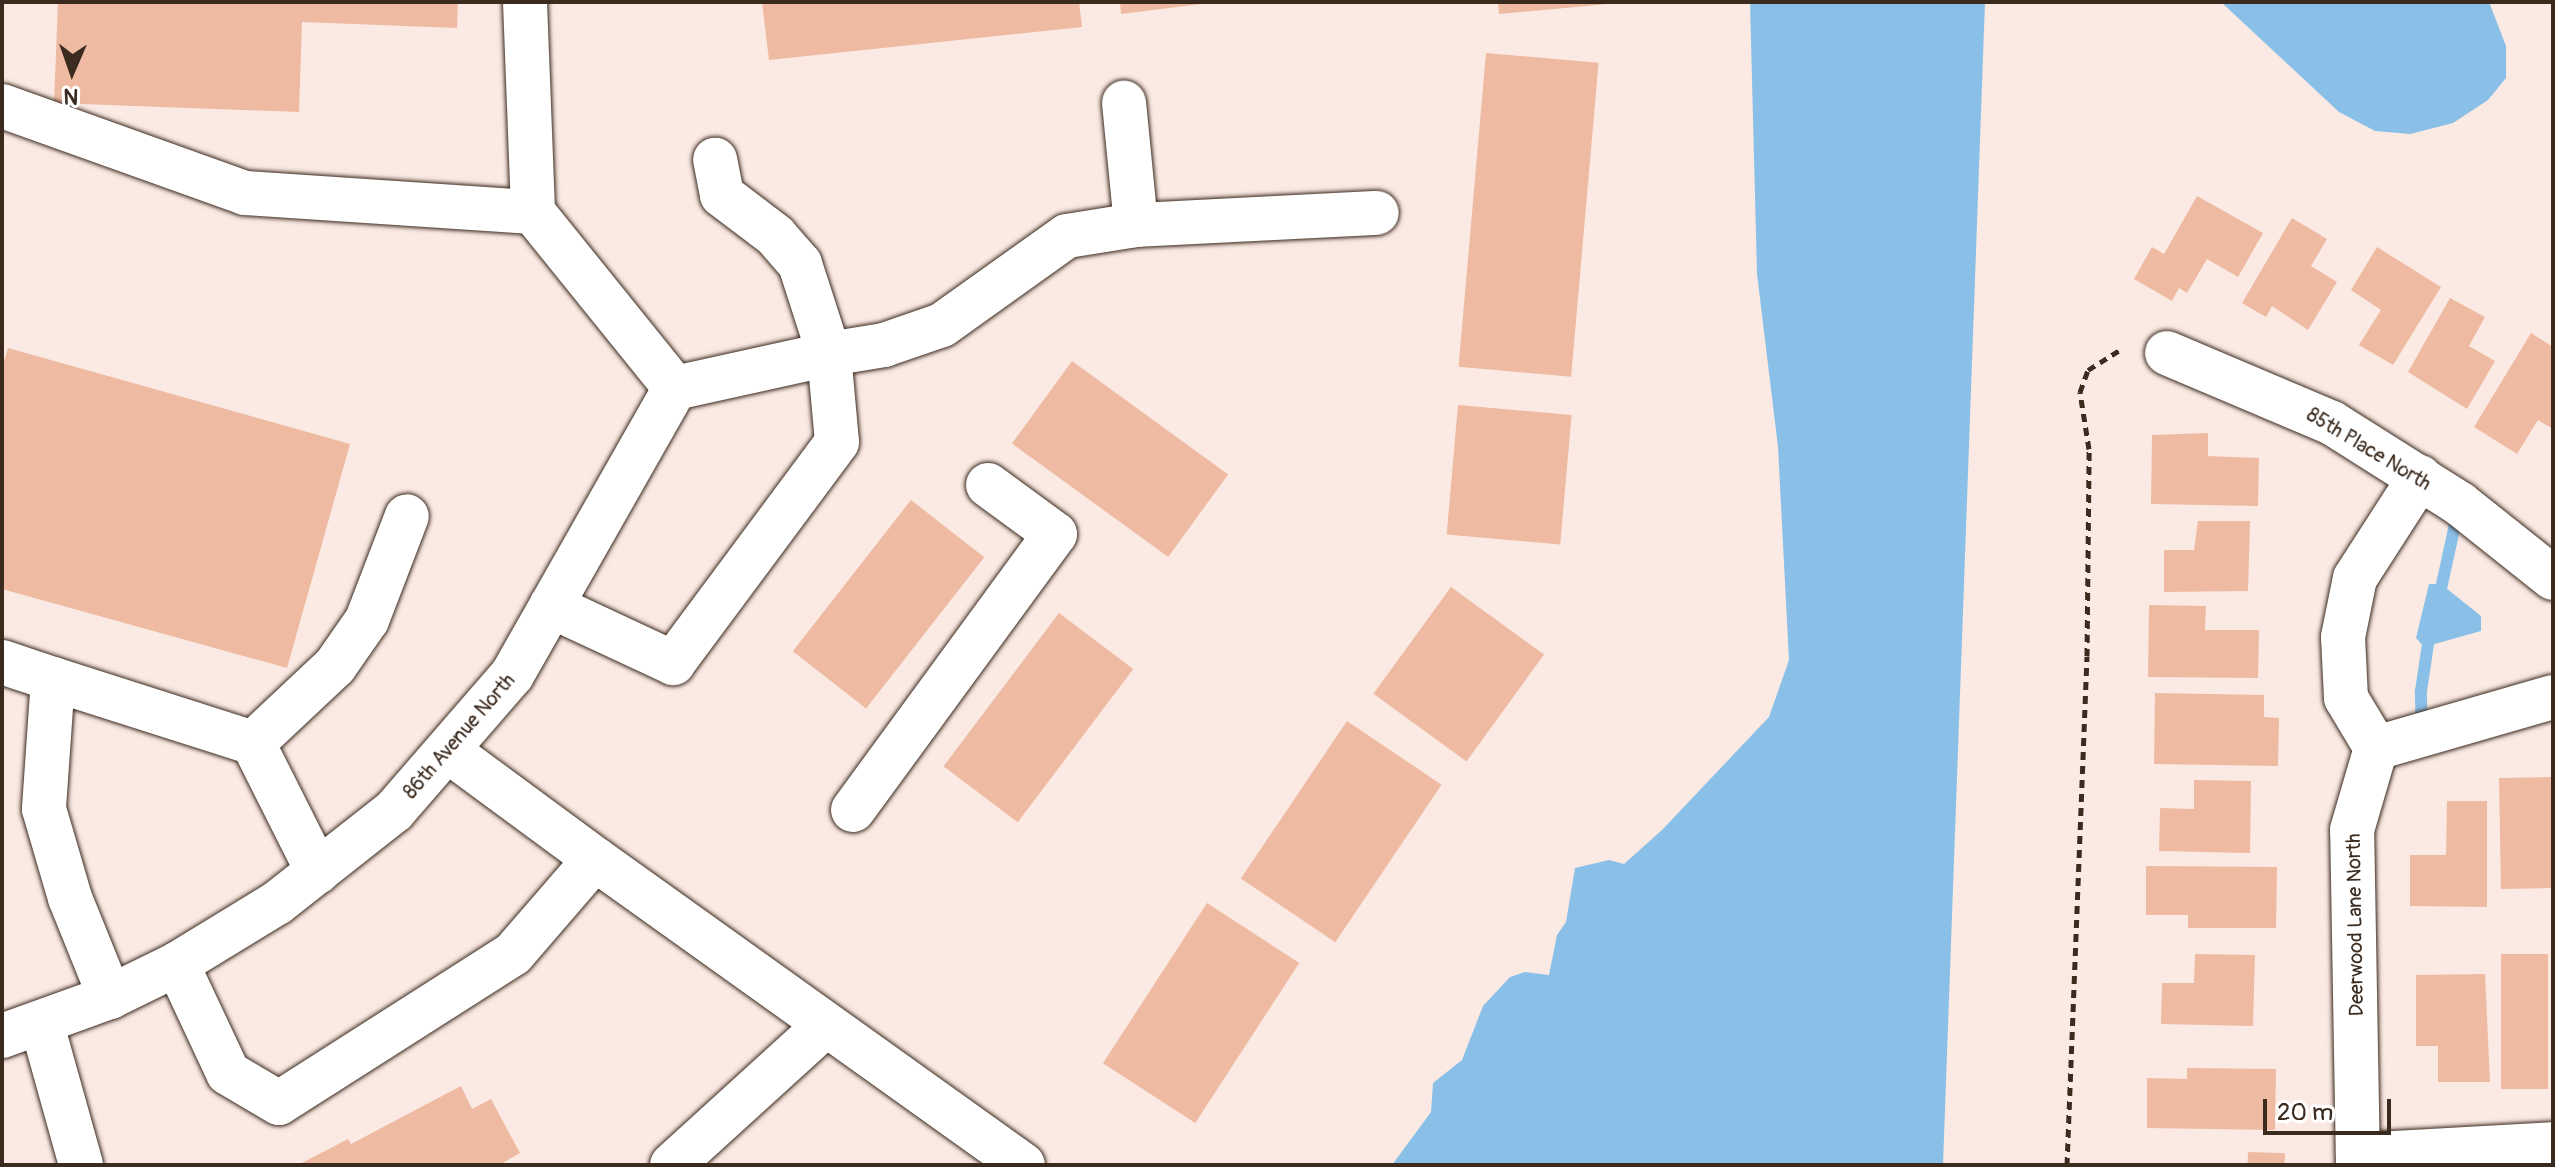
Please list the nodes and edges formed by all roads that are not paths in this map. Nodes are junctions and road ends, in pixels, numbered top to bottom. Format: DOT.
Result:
graph roads {
  1 [pos="525,2"];
  2 [pos="1124,103"];
  3 [pos="2,106"];
  4 [pos="715,160"];
  5 [pos="533,212"];
  6 [pos="1377,213"];
  7 [pos="1136,225"];
  8 [pos="2167,353"];
  9 [pos="829,354"];
  10 [pos="675,388"];
  11 [pos="2420,477"];
  12 [pos="988,485"];
  13 [pos="407,516"];
  14 [pos="2553,578"];
  15 [pos="551,606"];
  16 [pos="2,662"];
  17 [pos="53,679"];
  18 [pos="2553,697"];
  19 [pos="253,743"];
  20 [pos="2376,748"];
  21 [pos="450,752"];
  22 [pos="853,810"];
  23 [pos="595,859"];
  24 [pos="318,872"];
  25 [pos="177,964"];
  26 [pos="110,997"];
  27 [pos="826,1025"];
  28 [pos="22,1031"];
  29 [pos="2553,1144"];
  30 [pos="2358,1160"];
  31 [pos="81,1165"];
  32 [pos="672,1165"];
  33 [pos="1023,1165"];
  1 -- 5 [label="street"];
  2 -- 7 [label="street"];
  3 -- 5 [label="street"];
  4 -- 9 [label="street"];
  5 -- 10 [label="street"];
  6 -- 7 [label="street"];
  7 -- 9 [label="street"];
  8 -- 11 [label="street, 85th Place North"];
  9 -- 10 [label="street"];
  9 -- 15 [label="street"];
  10 -- 15 [label="street, 86th Avenue North"];
  11 -- 14 [label="street, 85th Place North"];
  11 -- 20 [label="street"];
  12 -- 22 [label="street"];
  13 -- 19 [label="street"];
  15 -- 21 [label="street, 86th Avenue North"];
  16 -- 17 [label="street"];
  17 -- 19 [label="street"];
  17 -- 26 [label="street"];
  18 -- 20 [label="street"];
  19 -- 24 [label="street"];
  20 -- 30 [label="street, Deerwood Lane North"];
  21 -- 23 [label="street"];
  21 -- 24 [label="street, 86th Avenue North"];
  23 -- 25 [label="street"];
  23 -- 27 [label="street"];
  24 -- 25 [label="street, 86th Avenue North"];
  25 -- 26 [label="street, 86th Avenue North"];
  26 -- 28 [label="street, 86th Avenue North"];
  27 -- 32 [label="street"];
  27 -- 33 [label="street"];
  28 -- 31 [label="street"];
  29 -- 30 [label="street"];
}
